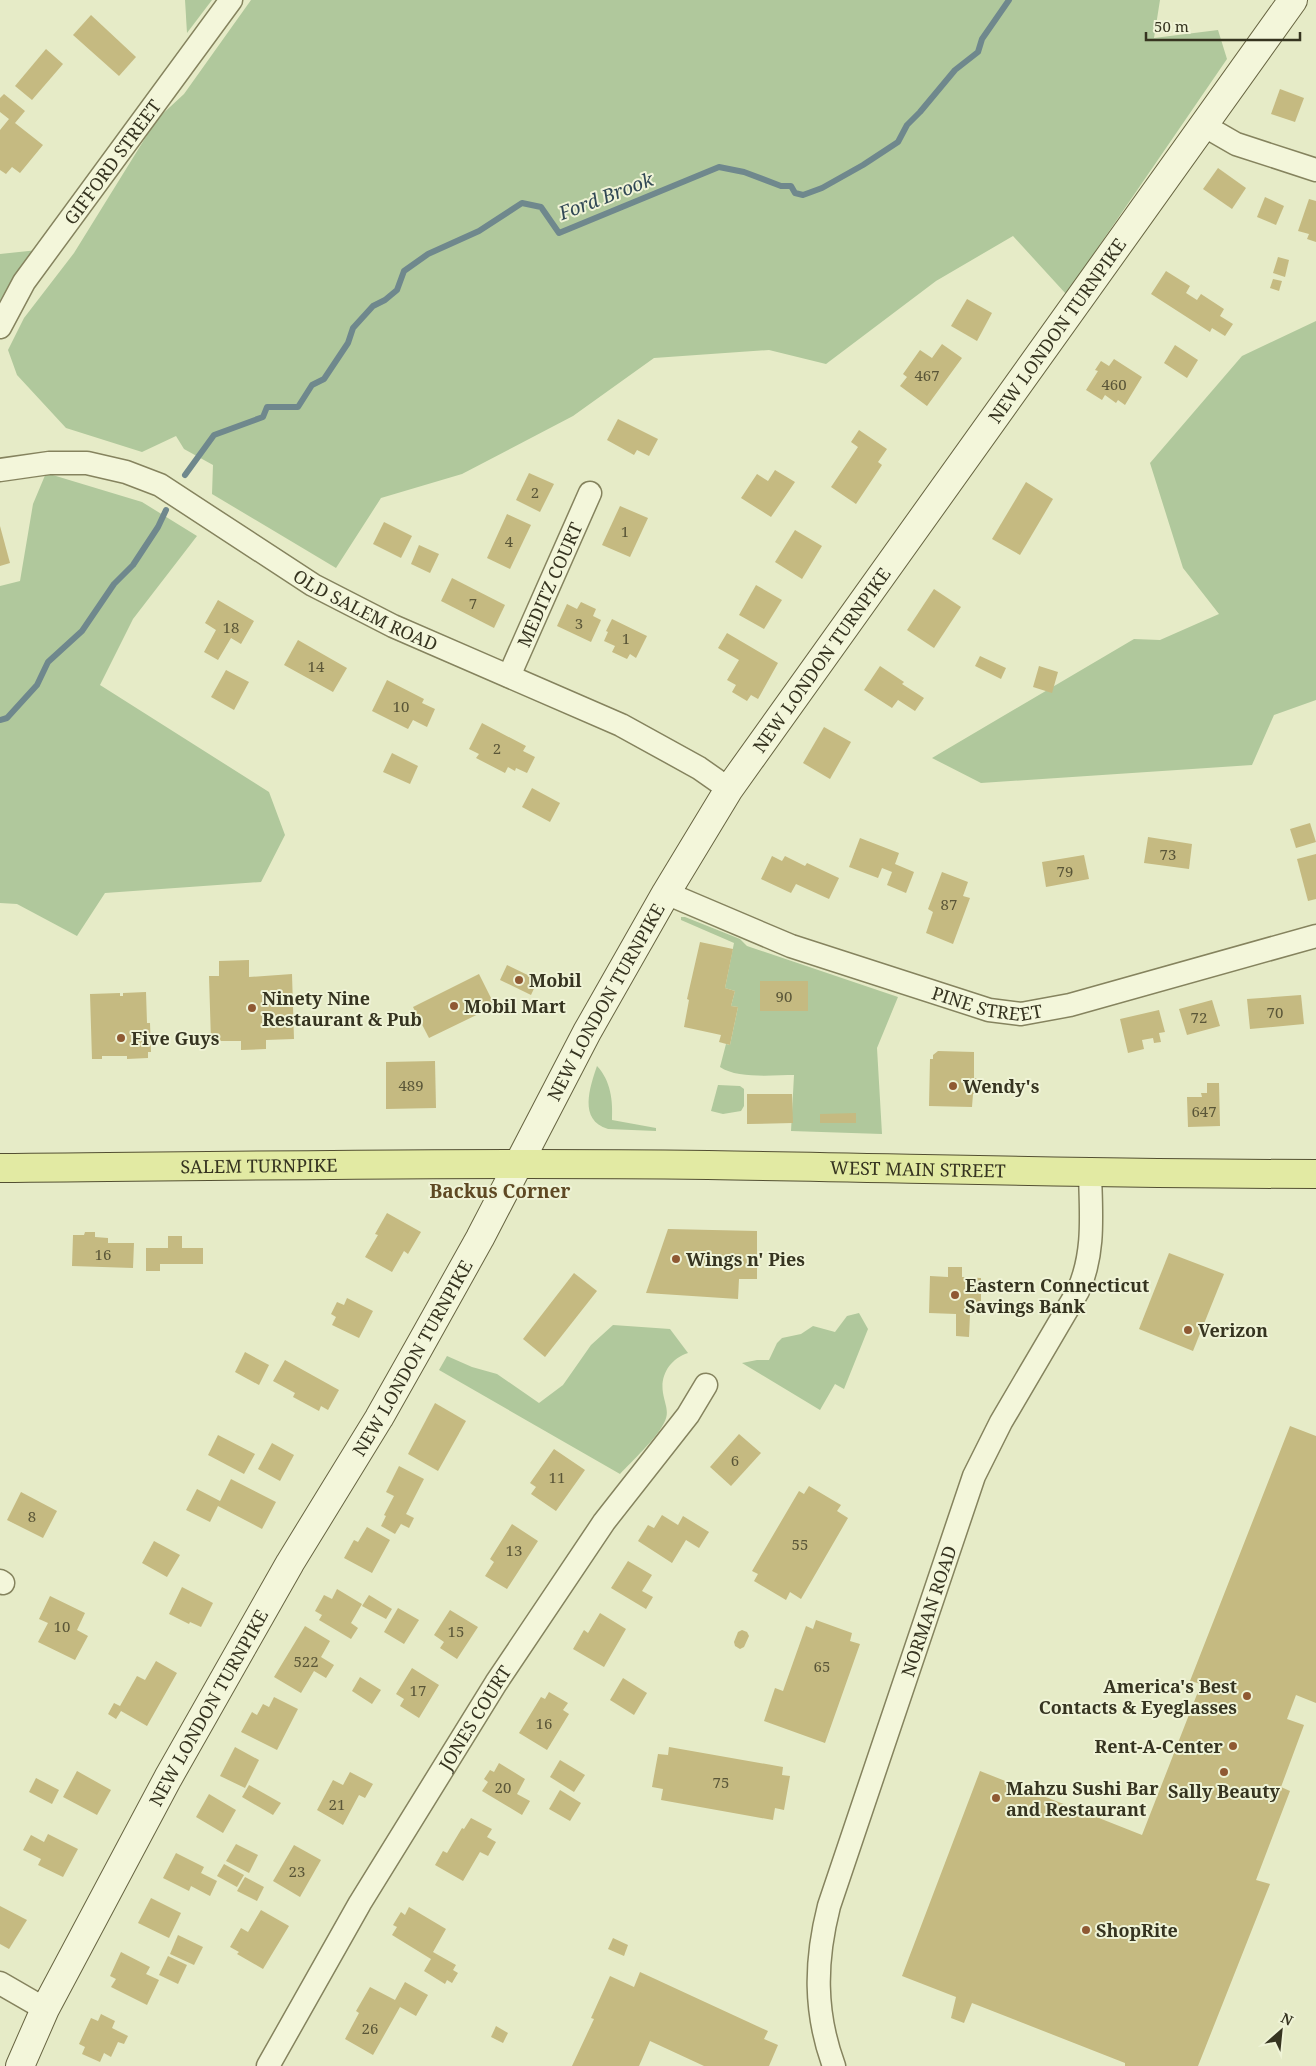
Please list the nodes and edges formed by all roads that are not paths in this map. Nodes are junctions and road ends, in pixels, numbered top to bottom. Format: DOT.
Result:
graph roads {
  1 [pos="231,0"];
  2 [pos="1293,0"];
  3 [pos="1203,125"];
  4 [pos="1316,170"];
  5 [pos="0,327"];
  6 [pos="0,470"];
  7 [pos="590,494"];
  8 [pos="509,676"];
  9 [pos="729,789"];
  10 [pos="666,893"];
  11 [pos="1316,936"];
  12 [pos="518,1165"];
  13 [pos="0,1168"];
  14 [pos="1090,1173"];
  15 [pos="1316,1174"];
  16 [pos="706,1385"];
  17 [pos="0,1984"];
  18 [pos="44,2009"];
  19 [pos="20,2066"];
  20 [pos="268,2066"];
  21 [pos="834,2066"];
  1 -- 5 [label="street, GIFFORD STREET"];
  2 -- 3 [label="main road, NEW LONDON TURNPIKE"];
  3 -- 4 [label="street"];
  3 -- 9 [label="main road, NEW LONDON TURNPIKE"];
  6 -- 8 [label="street, OLD SALEM ROAD"];
  7 -- 8 [label="street, MEDITZ COURT"];
  8 -- 9 [label="street, OLD SALEM ROAD"];
  9 -- 10 [label="main road, NEW LONDON TURNPIKE"];
  10 -- 11 [label="street, PINE STREET"];
  10 -- 12 [label="main road, NEW LONDON TURNPIKE"];
  12 -- 13 [label="main road, SALEM TURNPIKE"];
  12 -- 14 [label="main road, WEST MAIN STREET"];
  12 -- 18 [label="main road, NEW LONDON TURNPIKE"];
  14 -- 15 [label="main road, WEST MAIN STREET"];
  14 -- 21 [label="street, NORMAN ROAD"];
  16 -- 20 [label="street, JONES COURT"];
  17 -- 18 [label="street"];
  18 -- 19 [label="main road, NEW LONDON TURNPIKE"];
}
